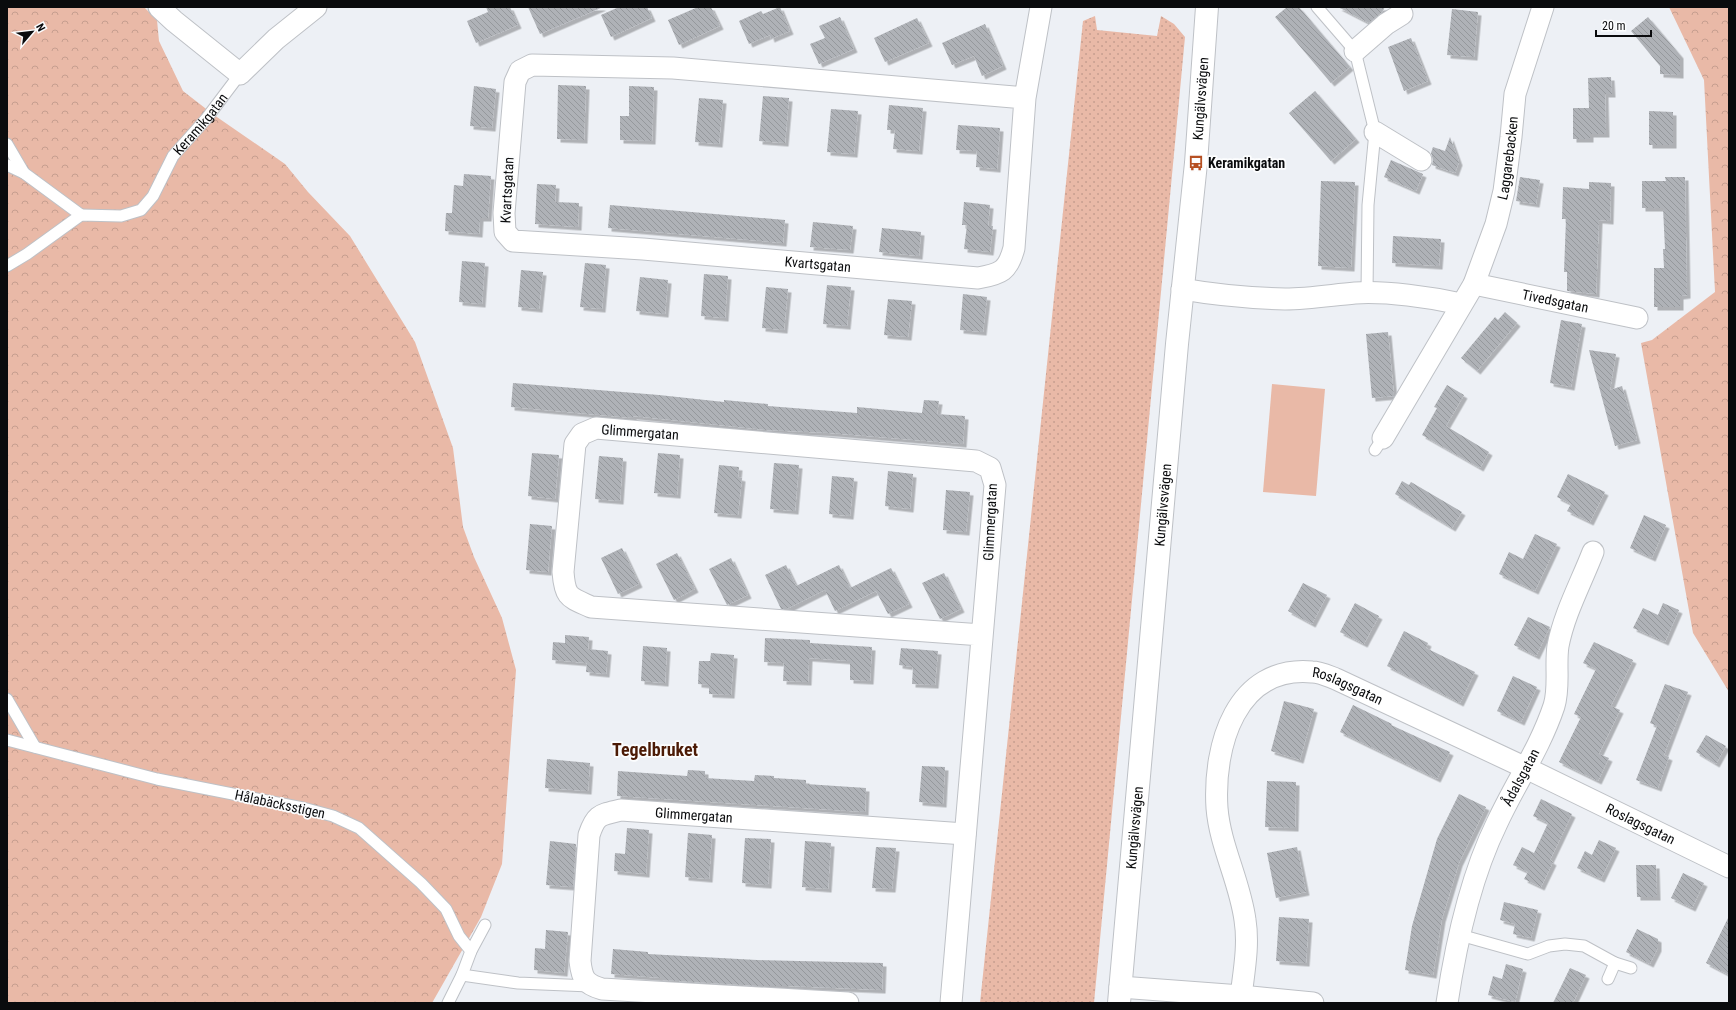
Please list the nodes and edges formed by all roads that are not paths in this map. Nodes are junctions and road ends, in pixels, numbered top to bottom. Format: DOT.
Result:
graph roads {
  1 [pos="159,7"];
  2 [pos="316,7"];
  3 [pos="1042,7"];
  4 [pos="1054,7"];
  5 [pos="1207,7"];
  6 [pos="1318,7"];
  7 [pos="1543,7"];
  8 [pos="1402,14"];
  9 [pos="1355,51"];
  10 [pos="240,74"];
  11 [pos="1025,98"];
  12 [pos="1375,132"];
  13 [pos="7,144"];
  14 [pos="1420,160"];
  15 [pos="7,165"];
  16 [pos="24,173"];
  17 [pos="81,215"];
  18 [pos="7,266"];
  19 [pos="1474,284"];
  20 [pos="1182,290"];
  21 [pos="1367,293"];
  22 [pos="1461,304"];
  23 [pos="1637,318"];
  24 [pos="1379,444"];
  25 [pos="1592,552"];
  26 [pos="982,635"];
  27 [pos="7,699"];
  28 [pos="7,740"];
  29 [pos="35,747"];
  30 [pos="1526,768"];
  31 [pos="965,834"];
  32 [pos="1729,867"];
  33 [pos="484,925"];
  34 [pos="1460,935"];
  35 [pos="471,951"];
  36 [pos="1615,964"];
  37 [pos="1631,968"];
  38 [pos="462,976"];
  39 [pos="1608,979"];
  40 [pos="590,986"];
  41 [pos="1120,995"];
  42 [pos="1241,996"];
  43 [pos="448,1003"];
  44 [pos="848,1003"];
  45 [pos="951,1003"];
  46 [pos="1313,1003"];
  47 [pos="1447,1003"];
  1 -- 10 [label="street"];
  2 -- 10 [label="street, Keramikgatan"];
  3 -- 4 [label="street"];
  3 -- 11 [label="street, Kvartsgatan"];
  5 -- 20 [label="main road, Kungälvsvägen"];
  6 -- 9 [label="lane"];
  7 -- 19 [label="street, Laggarebacken"];
  8 -- 9 [label="street"];
  9 -- 12 [label="lane"];
  10 -- 17 [label="lane, Keramikgatan"];
  11 -- 11 [label="street, Kvartsgatan"];
  12 -- 14 [label="street"];
  12 -- 21 [label="lane"];
  13 -- 16 [label="lane"];
  15 -- 16 [label="lane"];
  16 -- 17 [label="lane"];
  17 -- 18 [label="lane"];
  19 -- 22 [label="street, Laggarebacken"];
  19 -- 23 [label="street, Tivedsgatan"];
  20 -- 21 [label="street"];
  20 -- 41 [label="main road, Kungälvsvägen"];
  21 -- 22 [label="street"];
  22 -- 24 [label="street, Laggarebacken"];
  25 -- 30 [label="street, Ådalsgatan"];
  26 -- 26 [label="street, Glimmergatan"];
  26 -- 31 [label="street, Glimmergatan"];
  27 -- 29 [label="lane"];
  28 -- 29 [label="lane, Hålabäcksstigen"];
  29 -- 35 [label="lane, Hålabäcksstigen"];
  30 -- 32 [label="street, Roslagsgatan"];
  30 -- 34 [label="street, Ådalsgatan"];
  30 -- 42 [label="street, Roslagsgatan"];
  31 -- 40 [label="street, Glimmergatan"];
  31 -- 45 [label="street, Glimmergatan"];
  33 -- 35 [label="lane"];
  34 -- 36 [label="lane"];
  34 -- 47 [label="street, Ådalsgatan"];
  35 -- 38 [label="lane"];
  36 -- 37 [label="lane"];
  36 -- 39 [label="lane"];
  38 -- 40 [label="lane"];
  38 -- 43 [label="lane"];
  40 -- 44 [label="street"];
  41 -- 42 [label="street"];
  42 -- 46 [label="street"];
}
